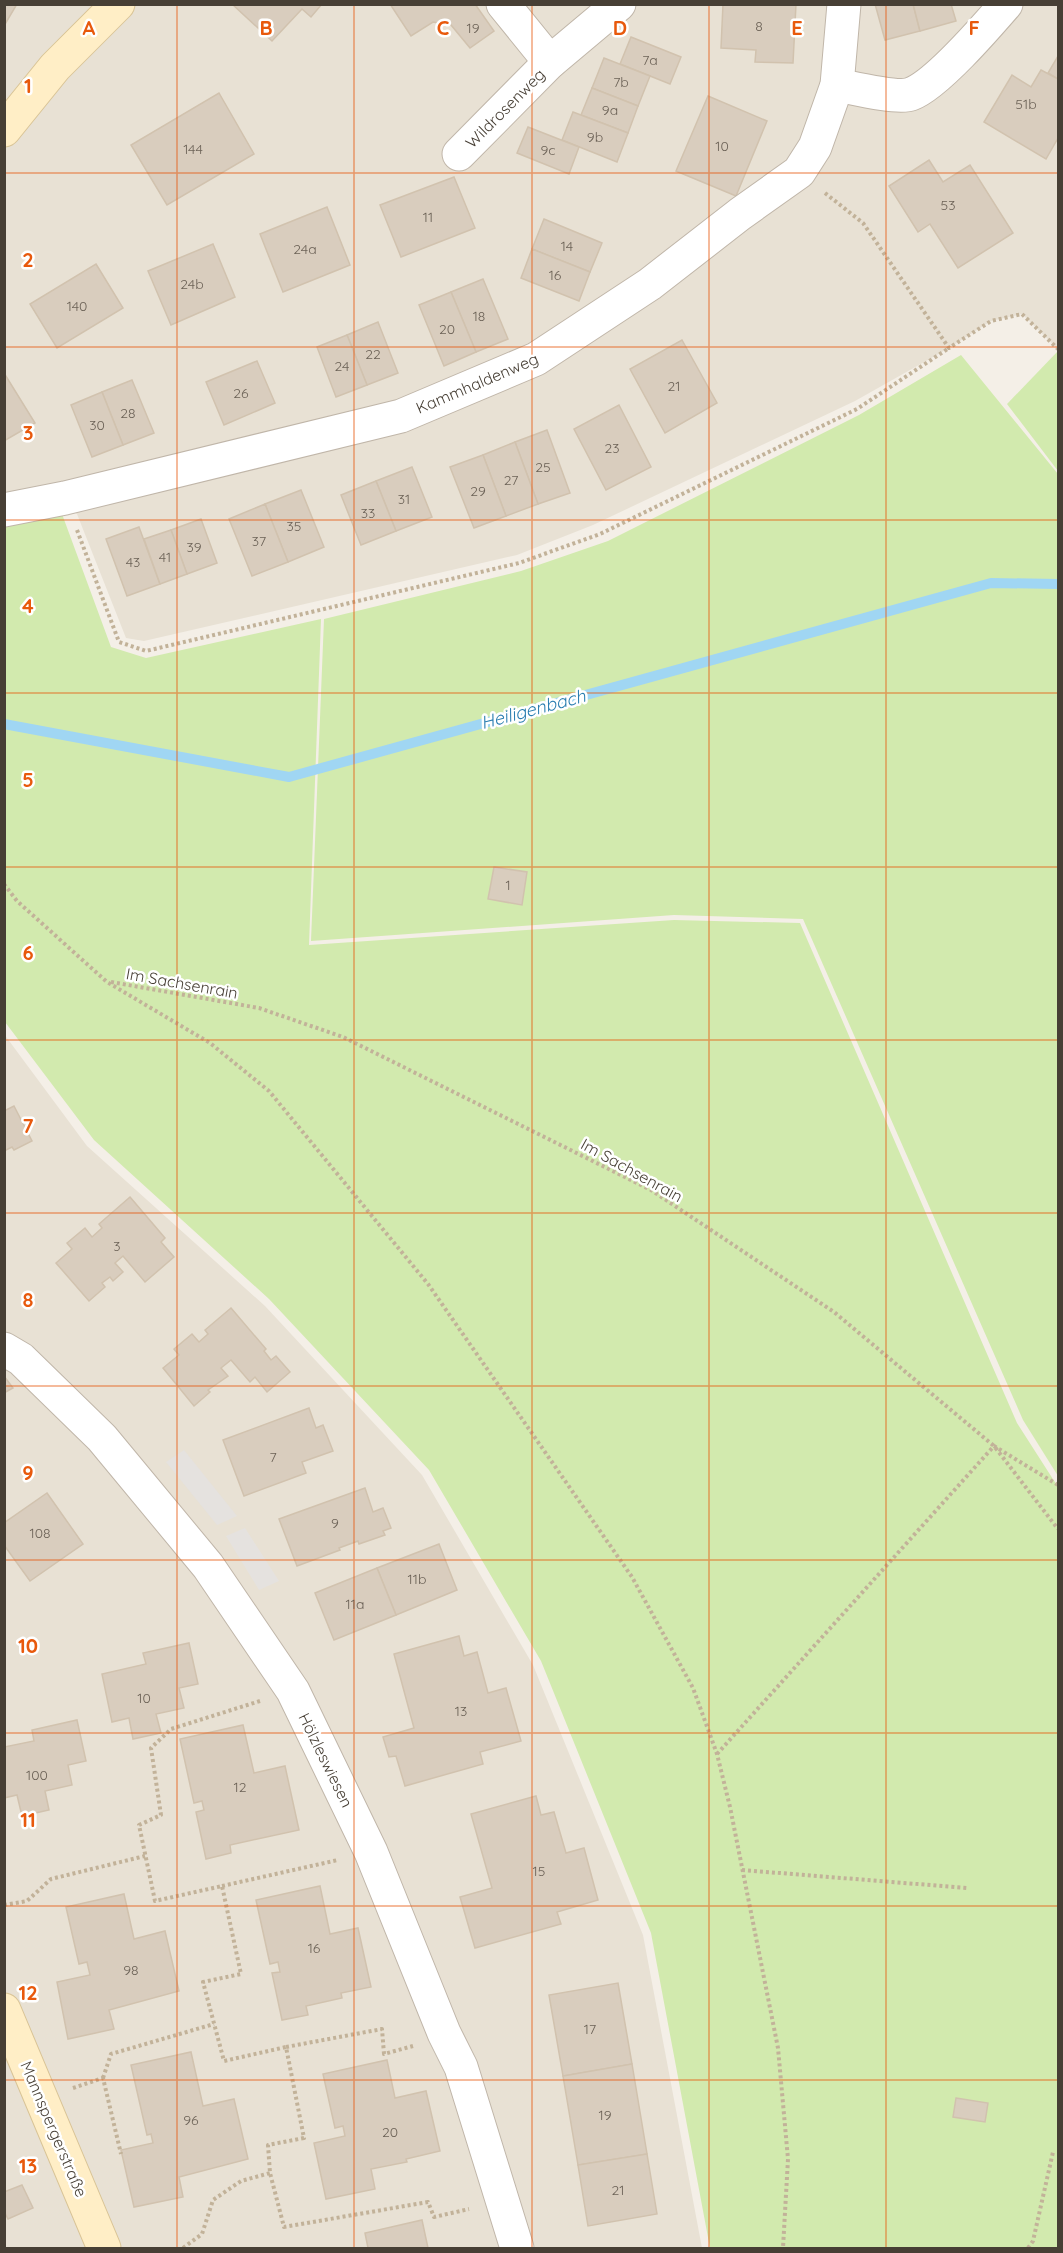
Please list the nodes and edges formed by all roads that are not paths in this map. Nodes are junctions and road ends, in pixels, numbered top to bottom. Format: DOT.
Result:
graph roads {
  1 [pos="118,4"];
  2 [pos="503,4"];
  3 [pos="620,4"];
  4 [pos="844,4"];
  5 [pos="1006,4"];
  6 [pos="550,62"];
  7 [pos="837,86"];
  8 [pos="4,130"];
  9 [pos="459,154"];
  10 [pos="4,510"];
  11 [pos="4,1349"];
  12 [pos="4,2010"];
  13 [pos="104,2248"];
  14 [pos="517,2248"];
  1 -- 8 [label="street"];
  2 -- 6 [label="street, Wildrosenweg"];
  3 -- 6 [label="street, Wildrosenweg"];
  4 -- 7 [label="street, Kammhaldenweg"];
  5 -- 7 [label="street"];
  6 -- 9 [label="street, Wildrosenweg"];
  7 -- 10 [label="street, Kammhaldenweg"];
  11 -- 14 [label="street, Hölzleswiesen"];
  12 -- 13 [label="street, Mannspergerstraße"];
}
